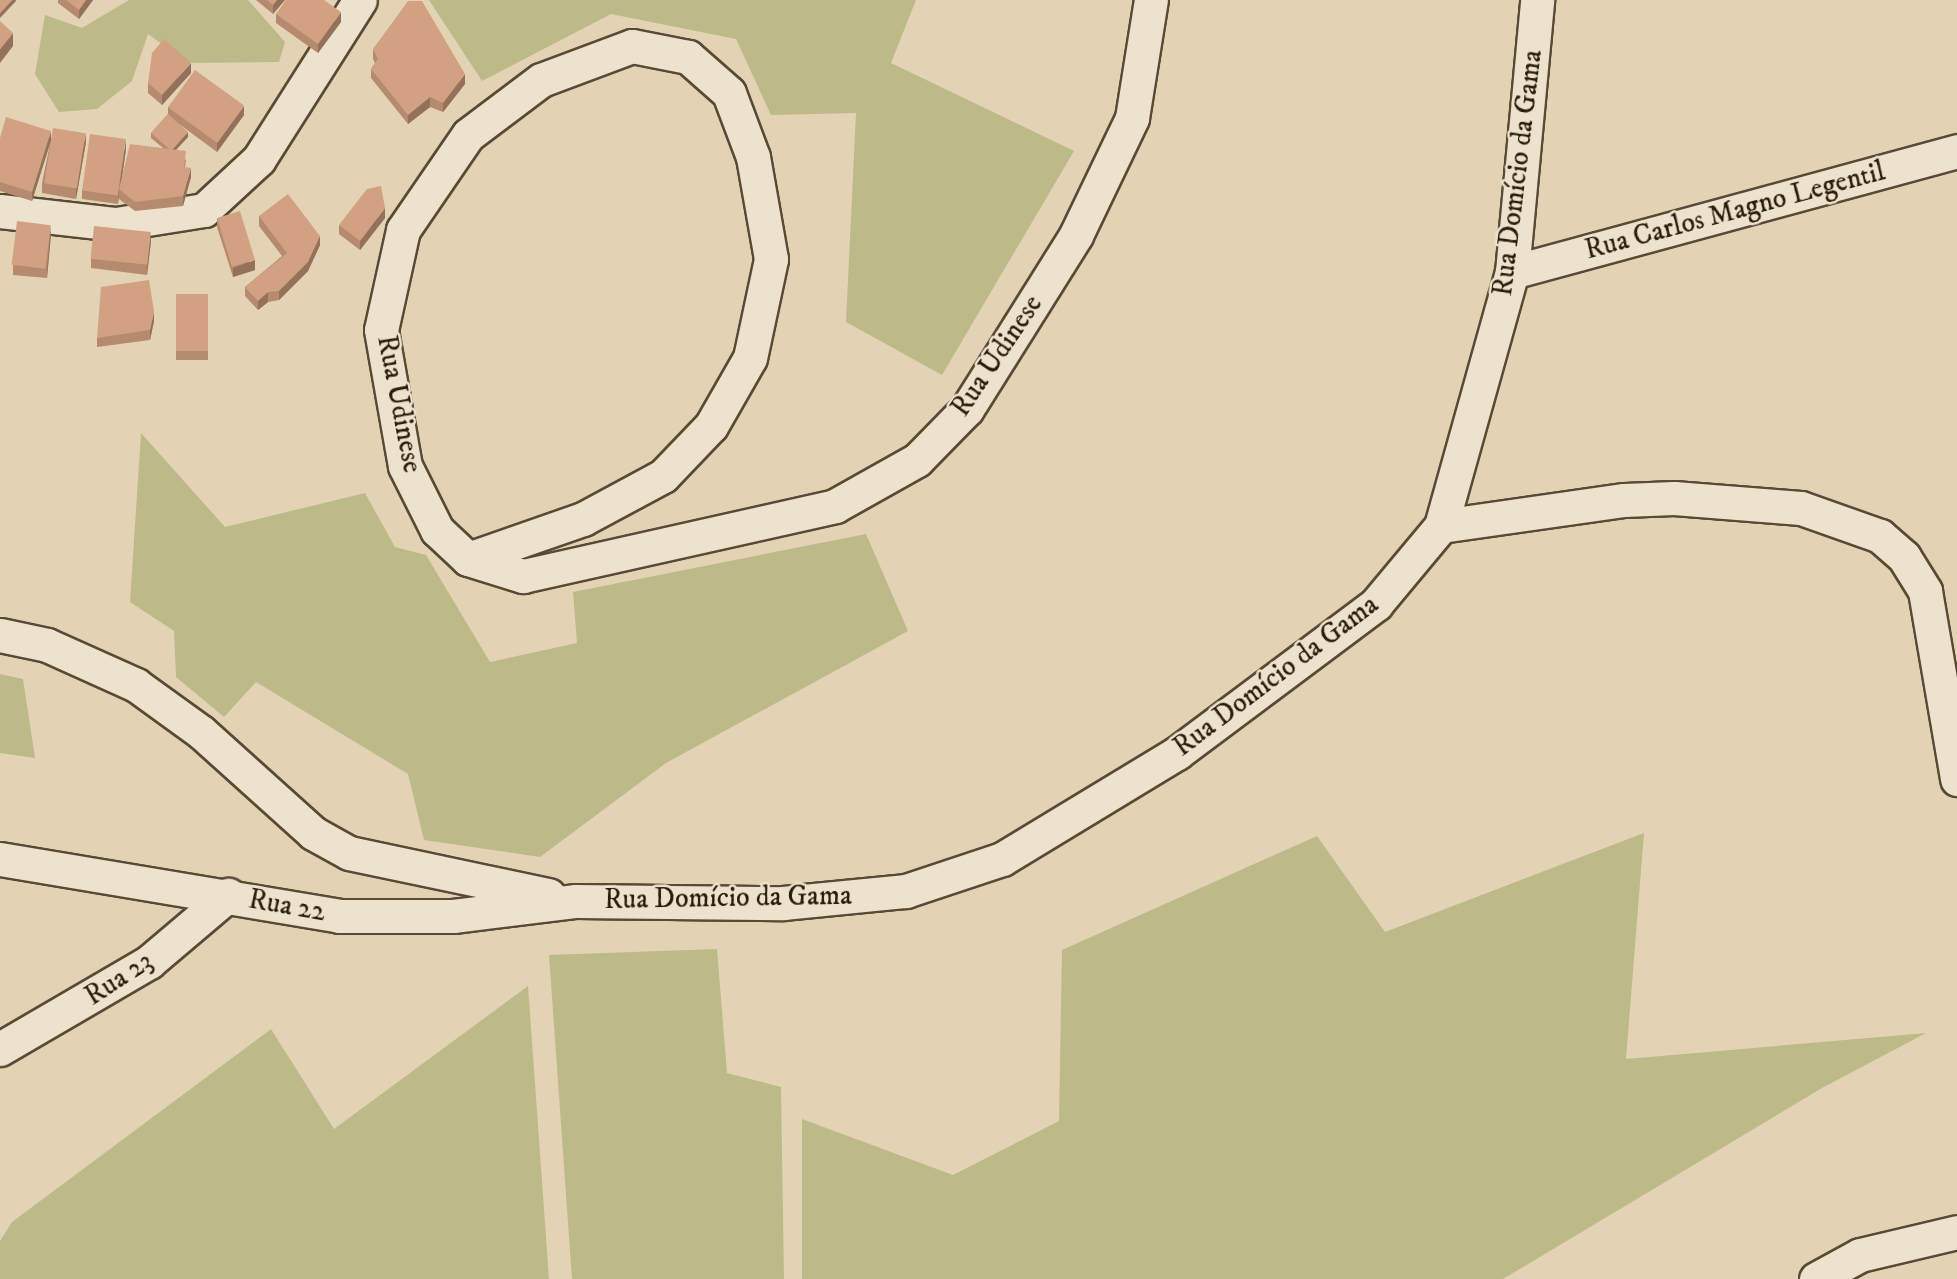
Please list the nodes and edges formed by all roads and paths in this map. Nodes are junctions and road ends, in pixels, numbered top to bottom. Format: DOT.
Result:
graph roads {
  1 [pos="360,0"];
  2 [pos="1151,0"];
  3 [pos="1537,0"];
  4 [pos="1957,151"];
  5 [pos="0,211"];
  6 [pos="1512,272"];
  7 [pos="1441,526"];
  8 [pos="468,559"];
  9 [pos="0,635"];
  10 [pos="1955,768"];
  11 [pos="0,859"];
  12 [pos="228,895"];
  13 [pos="576,901"];
  14 [pos="0,1049"];
  15 [pos="1957,1233"];
  16 [pos="1816,1279"];
  1 -- 5 [label="street"];
  2 -- 8 [label="street, Rua Udinese"];
  3 -- 6 [label="street, Rua Domício da Gama"];
  4 -- 6 [label="street, Rua Carlos Magno Legentil"];
  6 -- 7 [label="street, Rua Domício da Gama"];
  7 -- 10 [label="street"];
  7 -- 13 [label="street, Rua Domício da Gama"];
  8 -- 8 [label="street, Rua Udinese"];
  9 -- 13 [label="street"];
  11 -- 12 [label="street, Rua 22"];
  12 -- 13 [label="street, Rua 22"];
  12 -- 14 [label="street, Rua 23"];
  15 -- 16 [label="street"];
}
